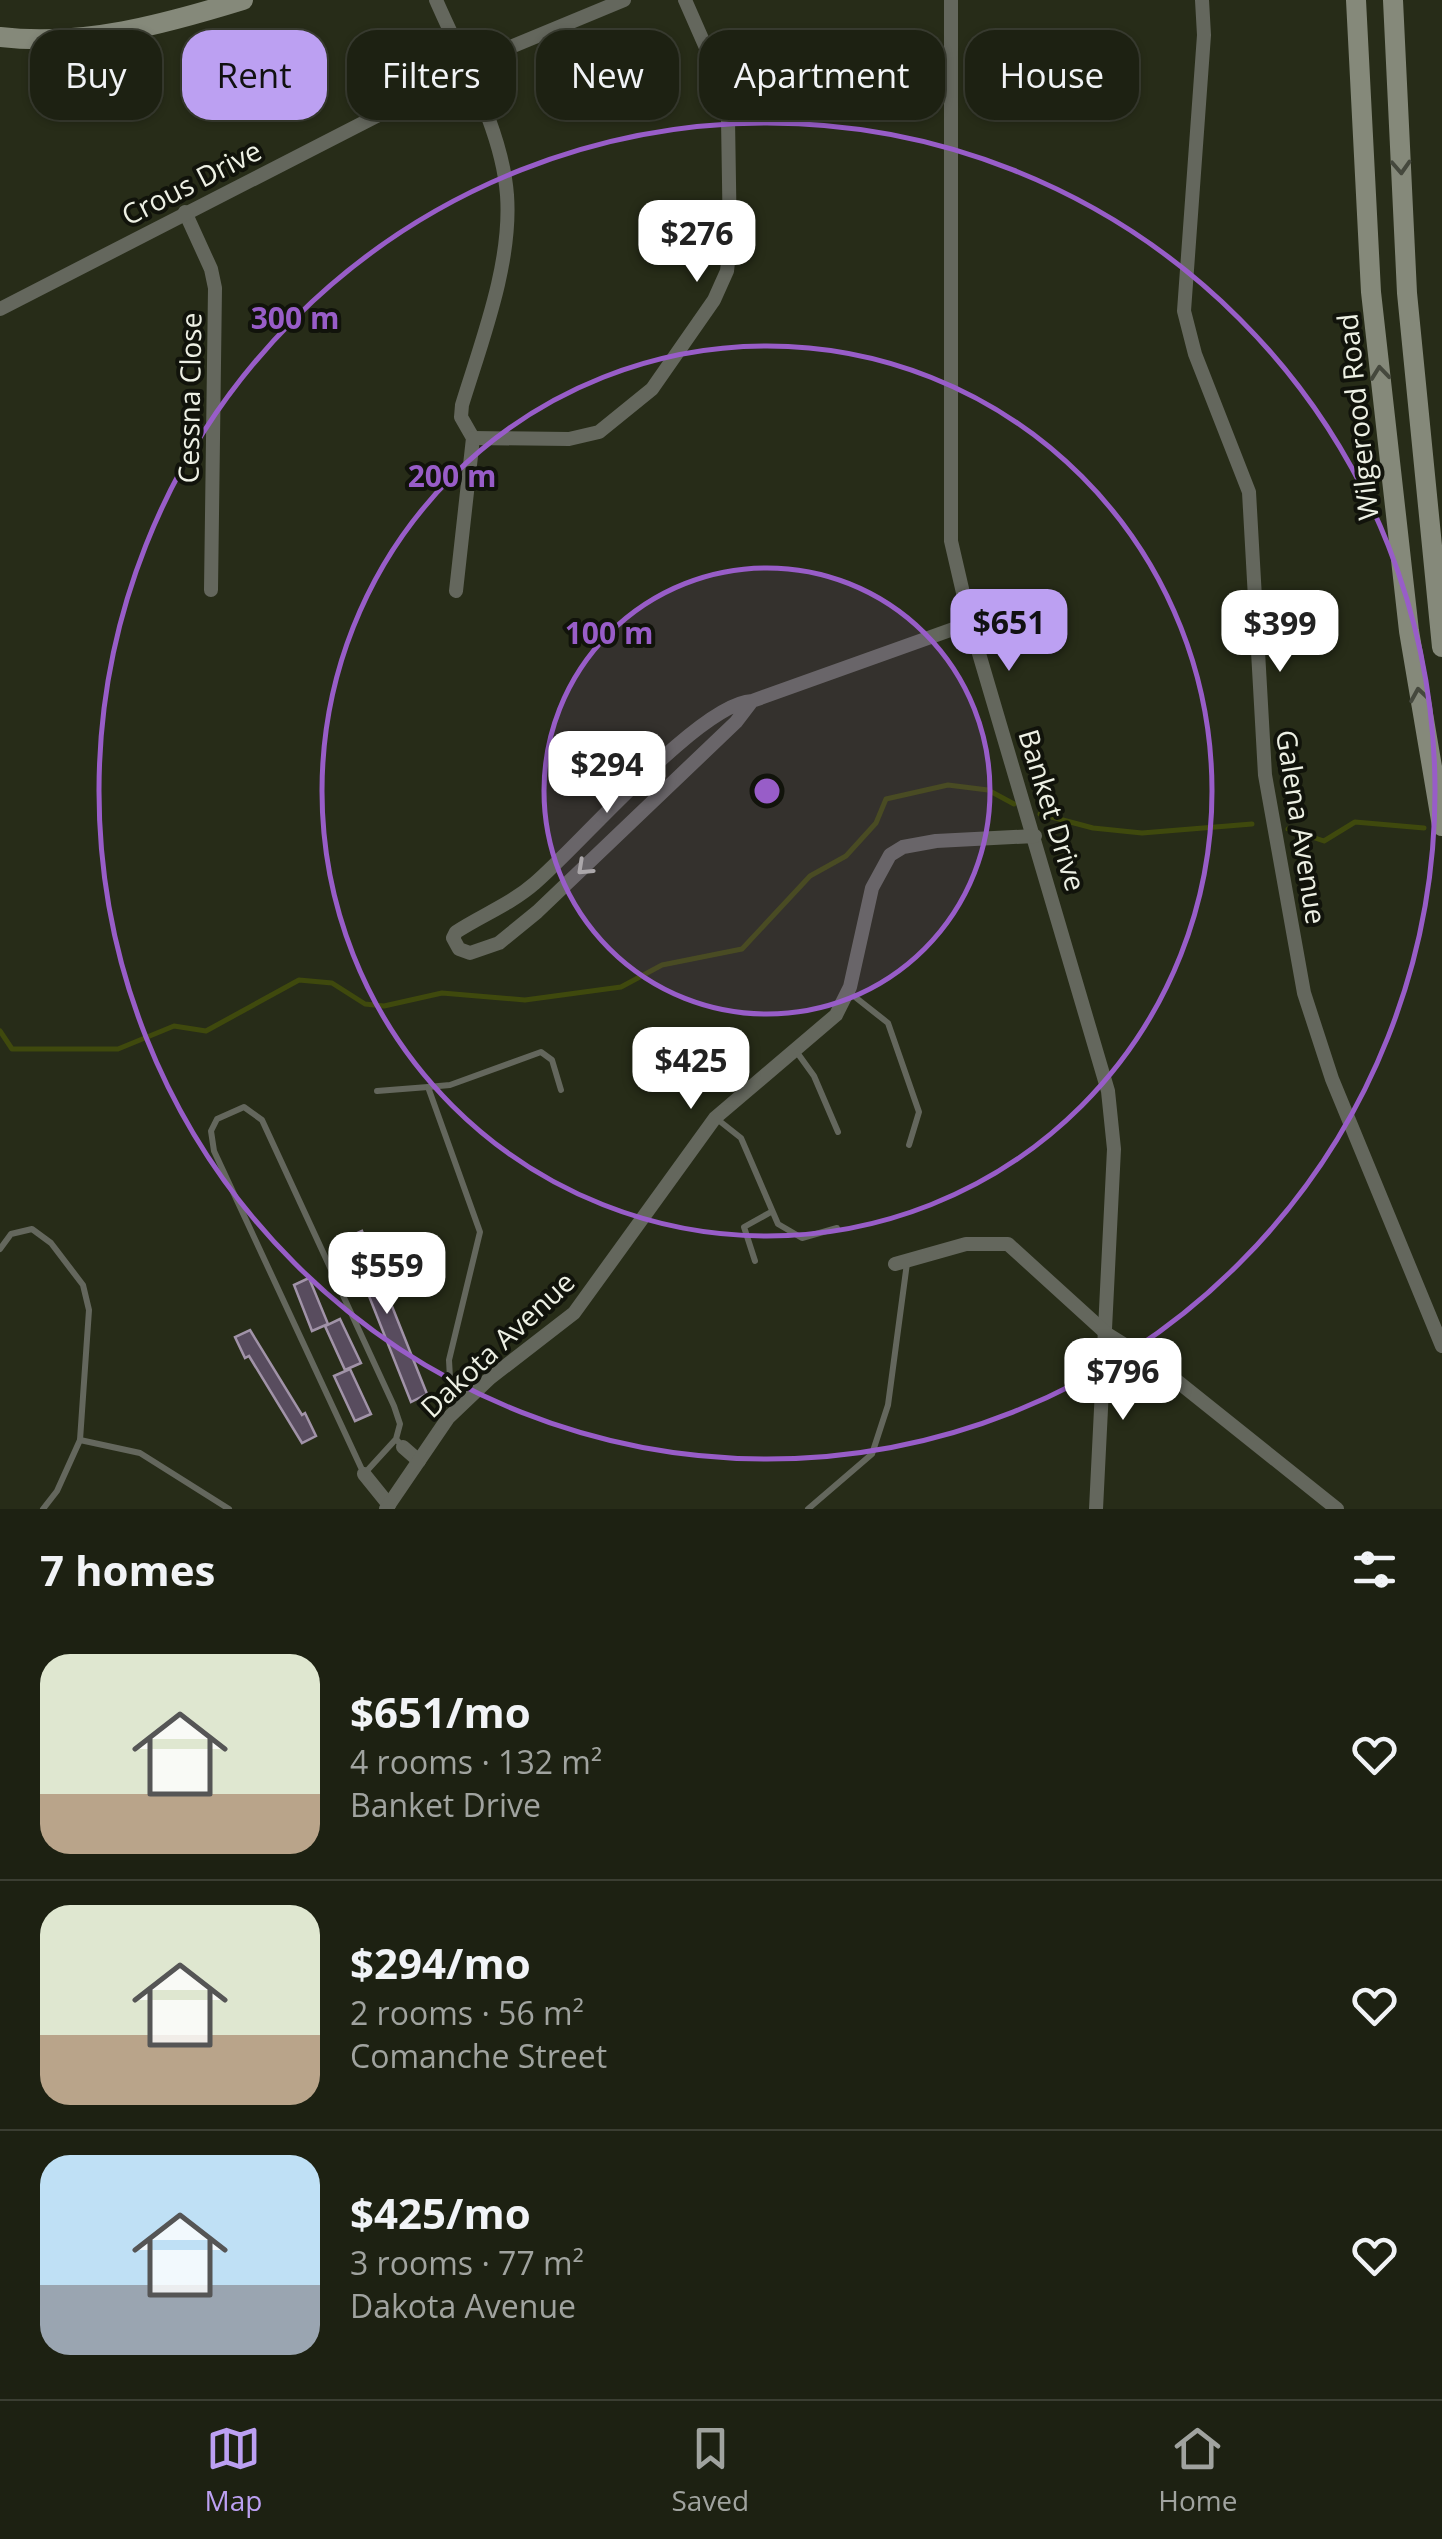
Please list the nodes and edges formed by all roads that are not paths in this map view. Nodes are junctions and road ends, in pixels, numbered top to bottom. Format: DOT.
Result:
graph roads {
  1 [pos="243,0"];
  2 [pos="436,0"];
  3 [pos="624,0"];
  4 [pos="685,0"];
  5 [pos="951,0"];
  6 [pos="1202,0"];
  7 [pos="1356,0"];
  8 [pos="1393,0"];
  9 [pos="449,30"];
  10 [pos="0,37"];
  11 [pos="516,48"];
  12 [pos="367,120"];
  13 [pos="486,120"];
  14 [pos="186,212"];
  15 [pos="0,309"];
  16 [pos="474,438"];
  17 [pos="211,590"];
  18 [pos="456,591"];
  19 [pos="970,623"];
  20 [pos="1442,648"];
  21 [pos="752,701"];
  22 [pos="1442,826"];
  23 [pos="1035,836"];
  24 [pos="848,992"];
  25 [pos="796,1051"];
  26 [pos="428,1087"];
  27 [pos="561,1090"];
  28 [pos="376,1092"];
  29 [pos="715,1118"];
  30 [pos="838,1132"];
  31 [pos="909,1146"];
  32 [pos="771,1212"];
  33 [pos="837,1228"];
  34 [pos="0,1249"];
  35 [pos="754,1261"];
  36 [pos="901,1263"];
  37 [pos="1107,1334"];
  38 [pos="1442,1346"];
  39 [pos="463,1404"];
  40 [pos="80,1440"];
  41 [pos="400,1443"];
  42 [pos="419,1461"];
  43 [pos="364,1474"];
  44 [pos="388,1507"];
  45 [pos="43,1509"];
  46 [pos="229,1509"];
  47 [pos="808,1509"];
  48 [pos="1096,1509"];
  49 [pos="1337,1509"];
  1 -- 10 [label="street"];
  2 -- 9 [label="street"];
  3 -- 11 [label="street, Crous Drive"];
  4 -- 16 [label="street"];
  5 -- 19 [label="street, Banket Drive"];
  6 -- 38 [label="street, Galena Avenue"];
  22 -- 7 [label="street, Wilgerood Road, one-way"];
  8 -- 20 [label="street, one-way"];
  12 -- 14 [label="street, Crous Drive"];
  13 -- 16 [label="street"];
  14 -- 15 [label="street, Crous Drive"];
  14 -- 17 [label="street, Cessna Close"];
  16 -- 18 [label="street"];
  19 -- 21 [label="street"];
  19 -- 23 [label="street, Banket Drive"];
  21 -- 21 [label="street, one-way"];
  23 -- 24 [label="street, Dakota Avenue"];
  23 -- 37 [label="street, Banket Drive"];
  24 -- 25 [label="street, Dakota Avenue"];
  24 -- 31 [label="lane"];
  25 -- 29 [label="street, Dakota Avenue"];
  25 -- 30 [label="lane"];
  26 -- 27 [label="lane"];
  26 -- 28 [label="lane"];
  26 -- 39 [label="lane"];
  29 -- 32 [label="lane"];
  29 -- 39 [label="street, Dakota Avenue"];
  32 -- 33 [label="lane"];
  32 -- 35 [label="lane"];
  34 -- 40 [label="lane"];
  36 -- 37 [label="street"];
  36 -- 47 [label="lane"];
  37 -- 48 [label="street, Banket Drive"];
  37 -- 49 [label="street"];
  39 -- 42 [label="street, Dakota Avenue"];
  40 -- 45 [label="lane"];
  40 -- 46 [label="lane"];
  41 -- 42 [label="street"];
  41 -- 43 [label="lane"];
  41 -- 43 [label="lane"];
  42 -- 44 [label="street, Dakota Avenue"];
  43 -- 44 [label="street"];
}
